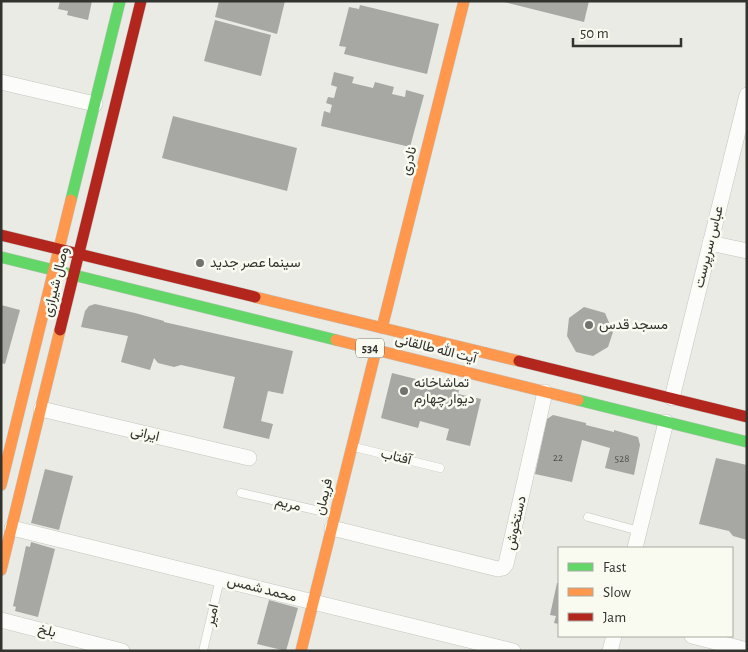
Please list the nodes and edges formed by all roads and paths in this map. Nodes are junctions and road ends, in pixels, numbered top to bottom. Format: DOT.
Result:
graph roads {
  1 [pos="120,1"];
  2 [pos="141,1"];
  3 [pos="464,1"];
  4 [pos="1,82"];
  5 [pos="746,101"];
  6 [pos="95,104"];
  7 [pos="115,109"];
  8 [pos="1,235"];
  9 [pos="710,242"];
  10 [pos="60,250"];
  11 [pos="747,251"];
  12 [pos="79,254"];
  13 [pos="1,257"];
  14 [pos="54,270"];
  15 [pos="74,275"];
  16 [pos="379,339"];
  17 [pos="545,392"];
  18 [pos="41,409"];
  19 [pos="669,410"];
  20 [pos="747,417"];
  21 [pos="7,438"];
  22 [pos="747,442"];
  23 [pos="32,444"];
  24 [pos="352,446"];
  25 [pos="248,458"];
  26 [pos="440,468"];
  27 [pos="1,485"];
  28 [pos="241,493"];
  29 [pos="588,517"];
  30 [pos="334,521"];
  31 [pos="12,528"];
  32 [pos="640,531"];
  33 [pos="635,547"];
  34 [pos="1,570"];
  35 [pos="220,579"];
  36 [pos="314,602"];
  37 [pos="1,620"];
  38 [pos="614,637"];
  39 [pos="696,637"];
  40 [pos="747,650"];
  41 [pos="122,651"];
  42 [pos="203,651"];
  43 [pos="302,651"];
  44 [pos="513,651"];
  45 [pos="610,651"];
  1 -- 6 [label="main road, وصال شیرازی"];
  2 -- 7 [label="main road, وصال شیرازی"];
  3 -- 16 [label="main road, نادری"];
  4 -- 6 [label="street"];
  5 -- 9 [label="street, عباس سرپرست"];
  6 -- 7 [label="main road"];
  6 -- 10 [label="main road, وصال شیرازی"];
  7 -- 12 [label="main road, وصال شیرازی"];
  8 -- 10 [label="main road, آیت الله طالقانی / 534"];
  9 -- 11 [label="street"];
  9 -- 19 [label="street, عباس سرپرست"];
  10 -- 12 [label="main road, آیت الله طالقانی / 534"];
  10 -- 14 [label="main road, وصال شیرازی"];
  12 -- 15 [label="main road, وصال شیرازی"];
  12 -- 16 [label="main road, آیت الله طالقانی / 534"];
  13 -- 14 [label="main road, آیت الله طالقانی / 534"];
  14 -- 15 [label="main road, آیت الله طالقانی / 534"];
  14 -- 21 [label="main road, وصال شیرازی"];
  15 -- 16 [label="main road, آیت الله طالقانی / 534"];
  15 -- 18 [label="main road, وصال شیرازی"];
  16 -- 17 [label="main road, آیت الله طالقانی / 534"];
  16 -- 19 [label="main road, آیت الله طالقانی / 534"];
  16 -- 24 [label="main road, فریمان"];
  17 -- 19 [label="main road, آیت الله طالقانی / 534"];
  17 -- 30 [label="street, دستخوش"];
  18 -- 23 [label="main road, وصال شیرازی"];
  18 -- 25 [label="street, ایرانی"];
  19 -- 20 [label="main road, آیت الله طالقانی / 534"];
  19 -- 22 [label="main road, آیت الله طالقانی / 534"];
  19 -- 32 [label="street, عباس سرپرست"];
  21 -- 23 [label="main road"];
  21 -- 27 [label="main road, وصال شیرازی"];
  23 -- 31 [label="main road, وصال شیرازی"];
  24 -- 26 [label="lane, آفتاب"];
  24 -- 30 [label="main road, فریمان"];
  28 -- 30 [label="lane, مریم"];
  29 -- 32 [label="lane"];
  30 -- 36 [label="main road, فریمان"];
  31 -- 34 [label="main road, وصال شیرازی"];
  31 -- 35 [label="street, محمد شمس"];
  32 -- 33 [label="street, عباس سرپرست"];
  35 -- 36 [label="street, محمد شمس"];
  35 -- 42 [label="lane, امیر"];
  36 -- 43 [label="main road, فریمان"];
  36 -- 44 [label="street, محمد شمس"];
  37 -- 41 [label="street, بلخ"];
  38 -- 45 [label="street"];
  39 -- 40 [label="street"];
}
